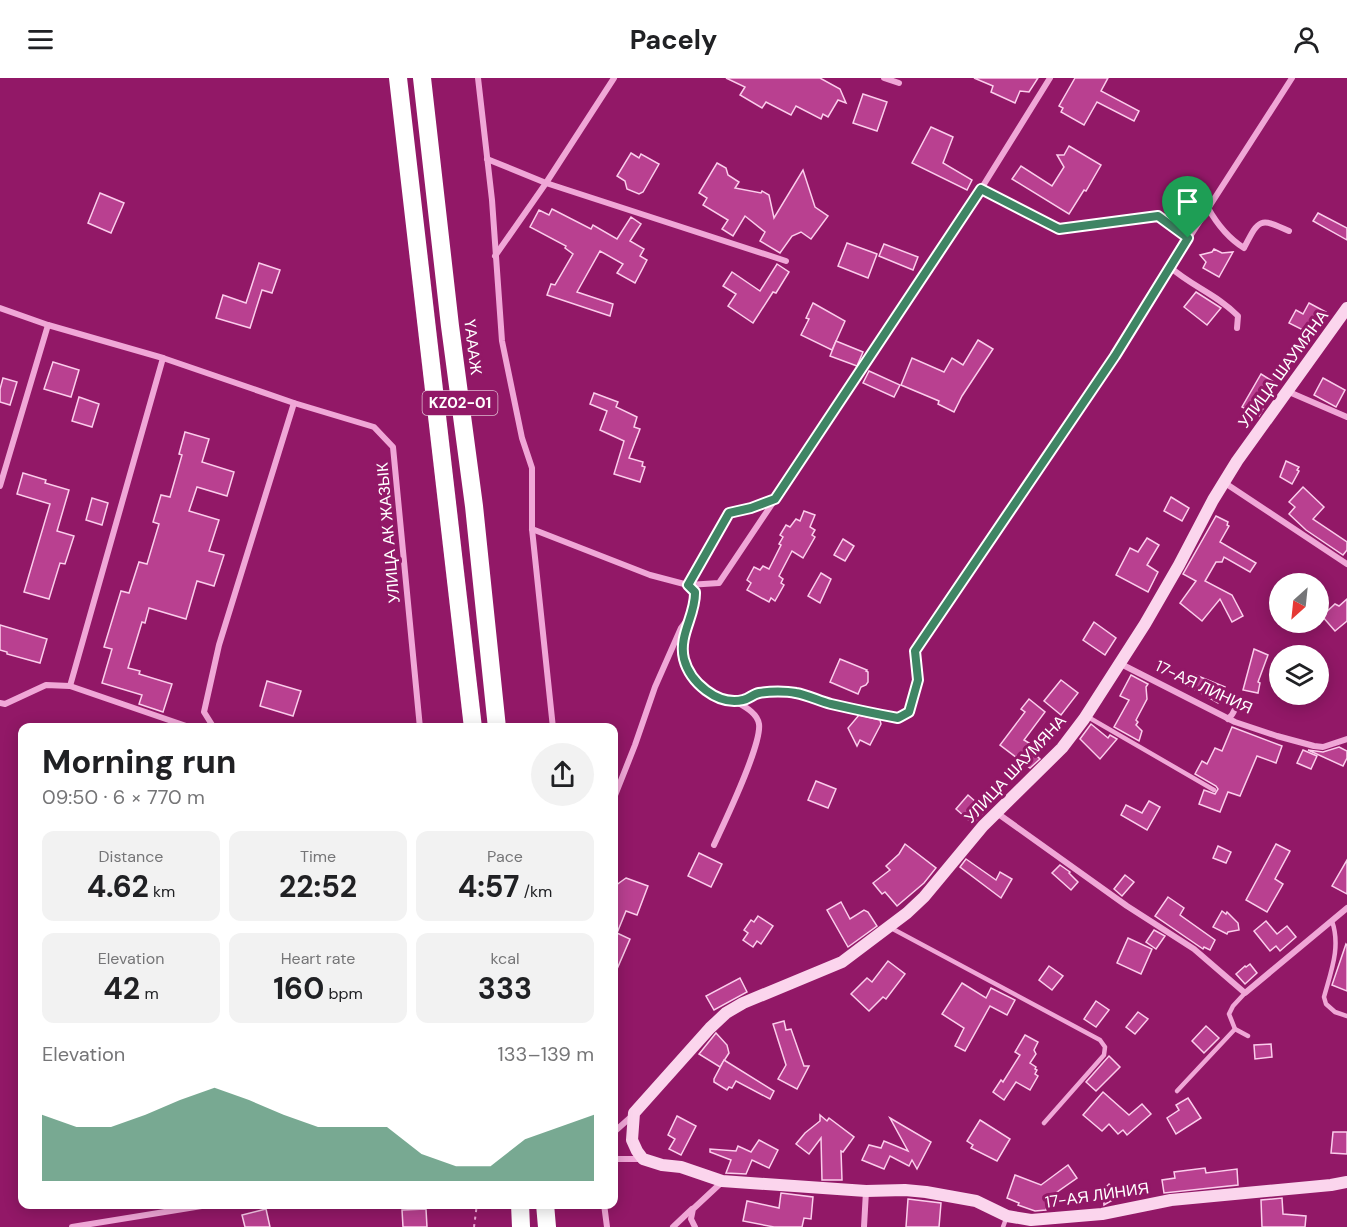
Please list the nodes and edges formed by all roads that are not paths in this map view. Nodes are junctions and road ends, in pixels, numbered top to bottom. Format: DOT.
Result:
graph roads {
  1 [pos="398,78"];
  2 [pos="422,78"];
  3 [pos="478,78"];
  4 [pos="614,78"];
  5 [pos="884,78"];
  6 [pos="1050,78"];
  7 [pos="1292,78"];
  8 [pos="898,83"];
  9 [pos="487,159"];
  10 [pos="546,183"];
  11 [pos="1208,208"];
  12 [pos="1289,231"];
  13 [pos="495,256"];
  14 [pos="786,261"];
  15 [pos="1170,267"];
  16 [pos="1160,283"];
  17 [pos="0,308"];
  18 [pos="1347,308"];
  19 [pos="48,325"];
  20 [pos="1237,328"];
  21 [pos="163,358"];
  22 [pos="1288,392"];
  23 [pos="294,403"];
  24 [pos="1347,417"];
  25 [pos="1225,483"];
  26 [pos="0,486"];
  27 [pos="531,529"];
  28 [pos="1347,564"];
  29 [pos="688,585"];
  30 [pos="691,615"];
  31 [pos="1119,663"];
  32 [pos="916,669"];
  33 [pos="70,686"];
  34 [pos="1236,698"];
  35 [pos="733,700"];
  36 [pos="0,703"];
  37 [pos="1085,716"];
  38 [pos="1228,719"];
  39 [pos="177,723"];
  40 [pos="211,723"];
  41 [pos="420,723"];
  42 [pos="472,723"];
  43 [pos="496,723"];
  44 [pos="552,723"];
  45 [pos="1347,740"];
  46 [pos="618,788"];
  47 [pos="1214,790"];
  48 [pos="997,813"];
  49 [pos="714,845"];
  50 [pos="1347,908"];
  51 [pos="1332,921"];
  52 [pos="888,927"];
  53 [pos="1245,993"];
  54 [pos="1347,1016"];
  55 [pos="1235,1029"];
  56 [pos="1248,1036"];
  57 [pos="1177,1091"];
  58 [pos="634,1113"];
  59 [pos="1044,1123"];
  60 [pos="618,1128"];
  61 [pos="618,1159"];
  62 [pos="643,1159"];
  63 [pos="722,1181"];
  64 [pos="1347,1182"];
  65 [pos="866,1191"];
  66 [pos="183,1209"];
  67 [pos="520,1209"];
  68 [pos="545,1209"];
  69 [pos="605,1209"];
  70 [pos="693,1209"];
  71 [pos="1005,1222"];
  72 [pos="72,1227"];
  73 [pos="521,1227"];
  74 [pos="547,1227"];
  75 [pos="607,1227"];
  76 [pos="673,1227"];
  77 [pos="695,1227"];
  78 [pos="864,1227"];
  1 -- 42 [label="highway, KZ02-01"];
  2 -- 43 [label="highway, ҮАААЖ / KZ02-01"];
  3 -- 9 [label="street"];
  4 -- 10 [label="street"];
  5 -- 8 [label="street"];
  6 -- 29 [label="street"];
  7 -- 11 [label="street"];
  9 -- 10 [label="street"];
  9 -- 13 [label="street"];
  10 -- 13 [label="street"];
  10 -- 14 [label="street"];
  11 -- 12 [label="street"];
  11 -- 15 [label="street"];
  13 -- 27 [label="street"];
  15 -- 16 [label="street"];
  15 -- 20 [label="street"];
  17 -- 19 [label="street, УЛИЦА АК ЖАЗЫК"];
  18 -- 22 [label="street, УЛИЦА ШАУМЯНА"];
  19 -- 21 [label="street, УЛИЦА АК ЖАЗЫК"];
  19 -- 26 [label="street"];
  21 -- 23 [label="street, УЛИЦА АК ЖАЗЫК"];
  21 -- 33 [label="street"];
  22 -- 24 [label="street"];
  22 -- 25 [label="street, УЛИЦА ШАУМЯНА"];
  23 -- 40 [label="street"];
  23 -- 41 [label="street, УЛИЦА АК ЖАЗЫК"];
  25 -- 28 [label="street"];
  25 -- 31 [label="street, УЛИЦА ШАУМЯНА"];
  27 -- 29 [label="street"];
  27 -- 44 [label="street"];
  29 -- 30 [label="street"];
  30 -- 35 [label="street"];
  30 -- 46 [label="street"];
  31 -- 37 [label="street, УЛИЦА ШАУМЯНА"];
  31 -- 38 [label="street, 17-АЯ ЛИНИЯ"];
  32 -- 35 [label="street"];
  33 -- 36 [label="street"];
  33 -- 39 [label="street"];
  34 -- 38 [label="street"];
  35 -- 49 [label="street"];
  37 -- 47 [label="lane"];
  37 -- 48 [label="street, УЛИЦА ШАУМЯНА"];
  38 -- 45 [label="street, 17-АЯ ЛИНИЯ"];
  48 -- 52 [label="street, УЛИЦА ШАУМЯНА"];
  48 -- 53 [label="street"];
  50 -- 51 [label="street"];
  51 -- 53 [label="street"];
  51 -- 54 [label="lane"];
  52 -- 58 [label="street, УЛИЦА ШАУМЯНА"];
  52 -- 59 [label="lane"];
  53 -- 55 [label="lane"];
  55 -- 56 [label="lane"];
  55 -- 57 [label="lane"];
  58 -- 60 [label="street"];
  58 -- 62 [label="street"];
  61 -- 62 [label="street"];
  62 -- 63 [label="street, 17-АЯ ЛИНИЯ"];
  63 -- 65 [label="street, 17-АЯ ЛИНИЯ"];
  63 -- 70 [label="street"];
  64 -- 71 [label="street, 17-АЯ ЛИНИЯ"];
  65 -- 71 [label="street, 17-АЯ ЛИНИЯ"];
  65 -- 78 [label="street"];
  66 -- 72 [label="street"];
  67 -- 73 [label="highway"];
  68 -- 74 [label="highway"];
  69 -- 75 [label="street"];
  70 -- 76 [label="street"];
  70 -- 77 [label="street"];
}
